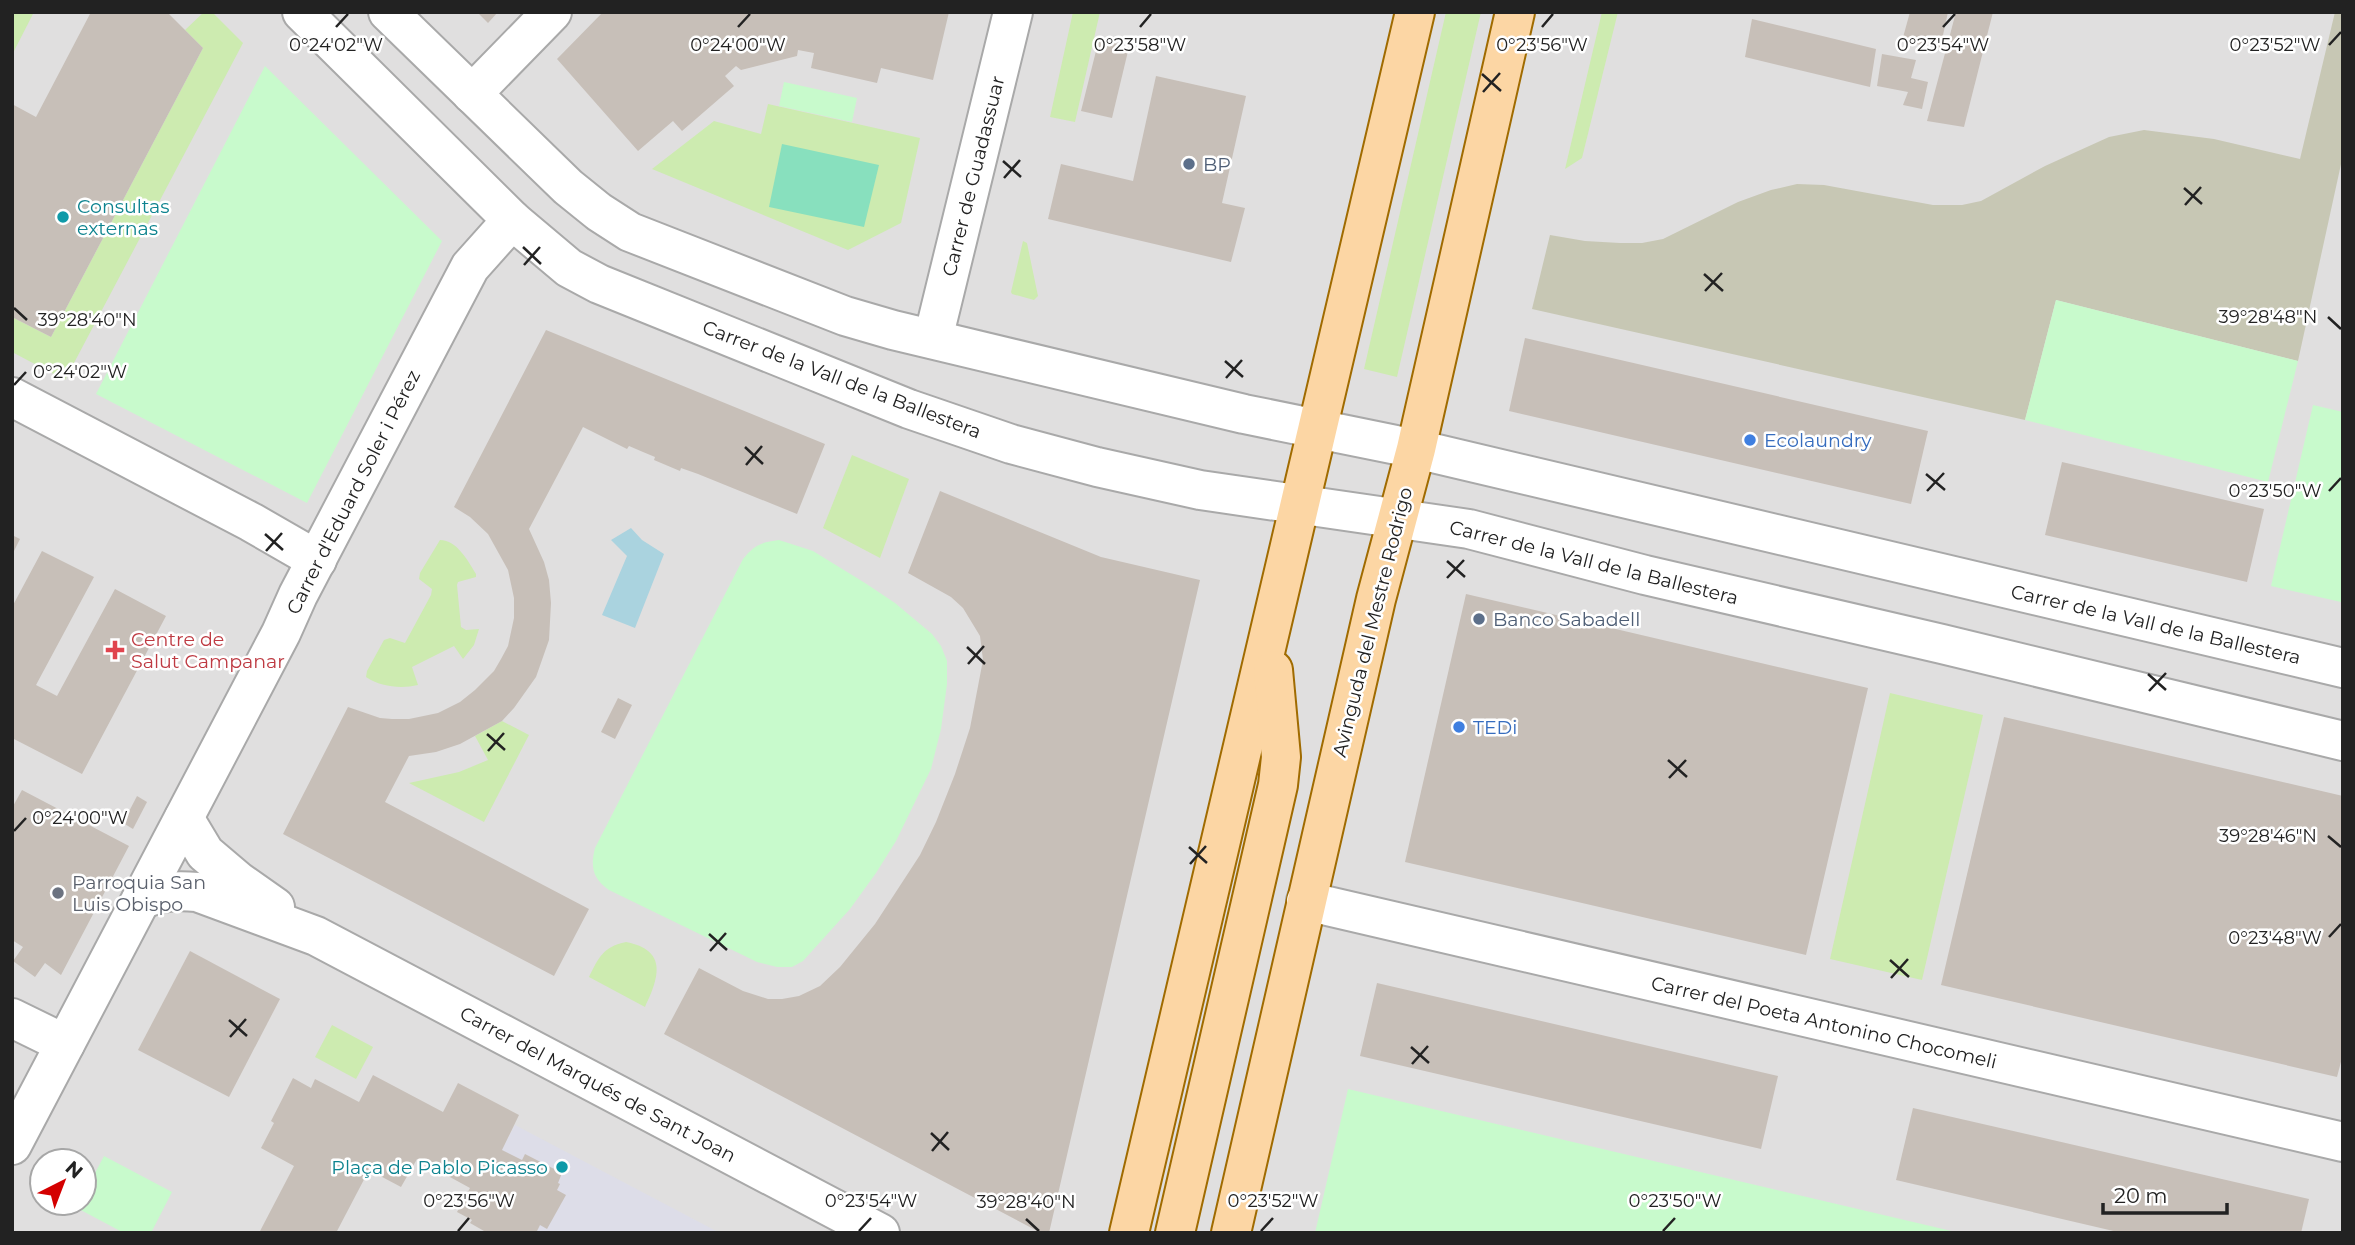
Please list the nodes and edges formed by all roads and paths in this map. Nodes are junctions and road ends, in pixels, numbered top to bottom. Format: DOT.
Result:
graph roads {
  1 [pos="302,12"];
  2 [pos="388,12"];
  3 [pos="552,12"];
  4 [pos="1013,12"];
  5 [pos="1415,12"];
  6 [pos="1515,12"];
  7 [pos="472,93"];
  8 [pos="512,220"];
  9 [pos="933,339"];
  10 [pos="12,397"];
  11 [pos="1318,428"];
  12 [pos="1416,449"];
  13 [pos="1301,506"];
  14 [pos="1396,519"];
  15 [pos="317,560"];
  16 [pos="1270,632"];
  17 [pos="2343,668"];
  18 [pos="2343,741"];
  19 [pos="184,818"];
  20 [pos="141,900"];
  21 [pos="1306,901"];
  22 [pos="316,936"];
  23 [pos="12,1018"];
  24 [pos="65,1044"];
  25 [pos="2343,1142"];
  26 [pos="12,1145"];
  27 [pos="880,1233"];
  28 [pos="1129,1233"];
  29 [pos="1175,1233"];
  30 [pos="1231,1233"];
  1 -- 8 [label="street, Carrer de la Vall de la Ballestera"];
  2 -- 7 [label="street, Carrer de la Vall de la Ballestera"];
  3 -- 7 [label="street"];
  4 -- 9 [label="street, Carrer de Guadassuar"];
  5 -- 11 [label="main road"];
  6 -- 12 [label="main road, Avinguda del Mestre Rodrigo"];
  7 -- 9 [label="street, Carrer de la Vall de la Ballestera"];
  8 -- 13 [label="street, Carrer de la Vall de la Ballestera"];
  8 -- 15 [label="street, Carrer d'Eduard Soler i Pérez"];
  9 -- 11 [label="street, Carrer de la Vall de la Ballestera"];
  10 -- 15 [label="street"];
  11 -- 12 [label="street, Carrer de la Vall de la Ballestera"];
  11 -- 13 [label="main road"];
  12 -- 14 [label="main road, Avinguda del Mestre Rodrigo"];
  12 -- 17 [label="street, Carrer de la Vall de la Ballestera"];
  13 -- 14 [label="street, Carrer de la Vall de la Ballestera"];
  13 -- 16 [label="main road"];
  14 -- 18 [label="street, Carrer de la Vall de la Ballestera"];
  14 -- 21 [label="main road, Avinguda del Mestre Rodrigo"];
  15 -- 19 [label="street, Carrer d'Eduard Soler i Pérez"];
  16 -- 28 [label="main road"];
  16 -- 29 [label="main road"];
  19 -- 20 [label="street, Carrer d'Eduard Soler i Pérez"];
  19 -- 22 [label="street, Carrer del Marqués de Sant Joan"];
  20 -- 22 [label="street, Carrer del Marqués de Sant Joan"];
  20 -- 24 [label="street, Carrer d'Eduard Soler i Pérez"];
  21 -- 25 [label="street, Carrer del Poeta Antonino Chocomeli"];
  21 -- 30 [label="main road, Avinguda del Mestre Rodrigo"];
  22 -- 27 [label="street, Carrer del Marqués de Sant Joan"];
  23 -- 24 [label="street"];
  24 -- 26 [label="street, Carrer d'Eduard Soler i Pérez"];
}
